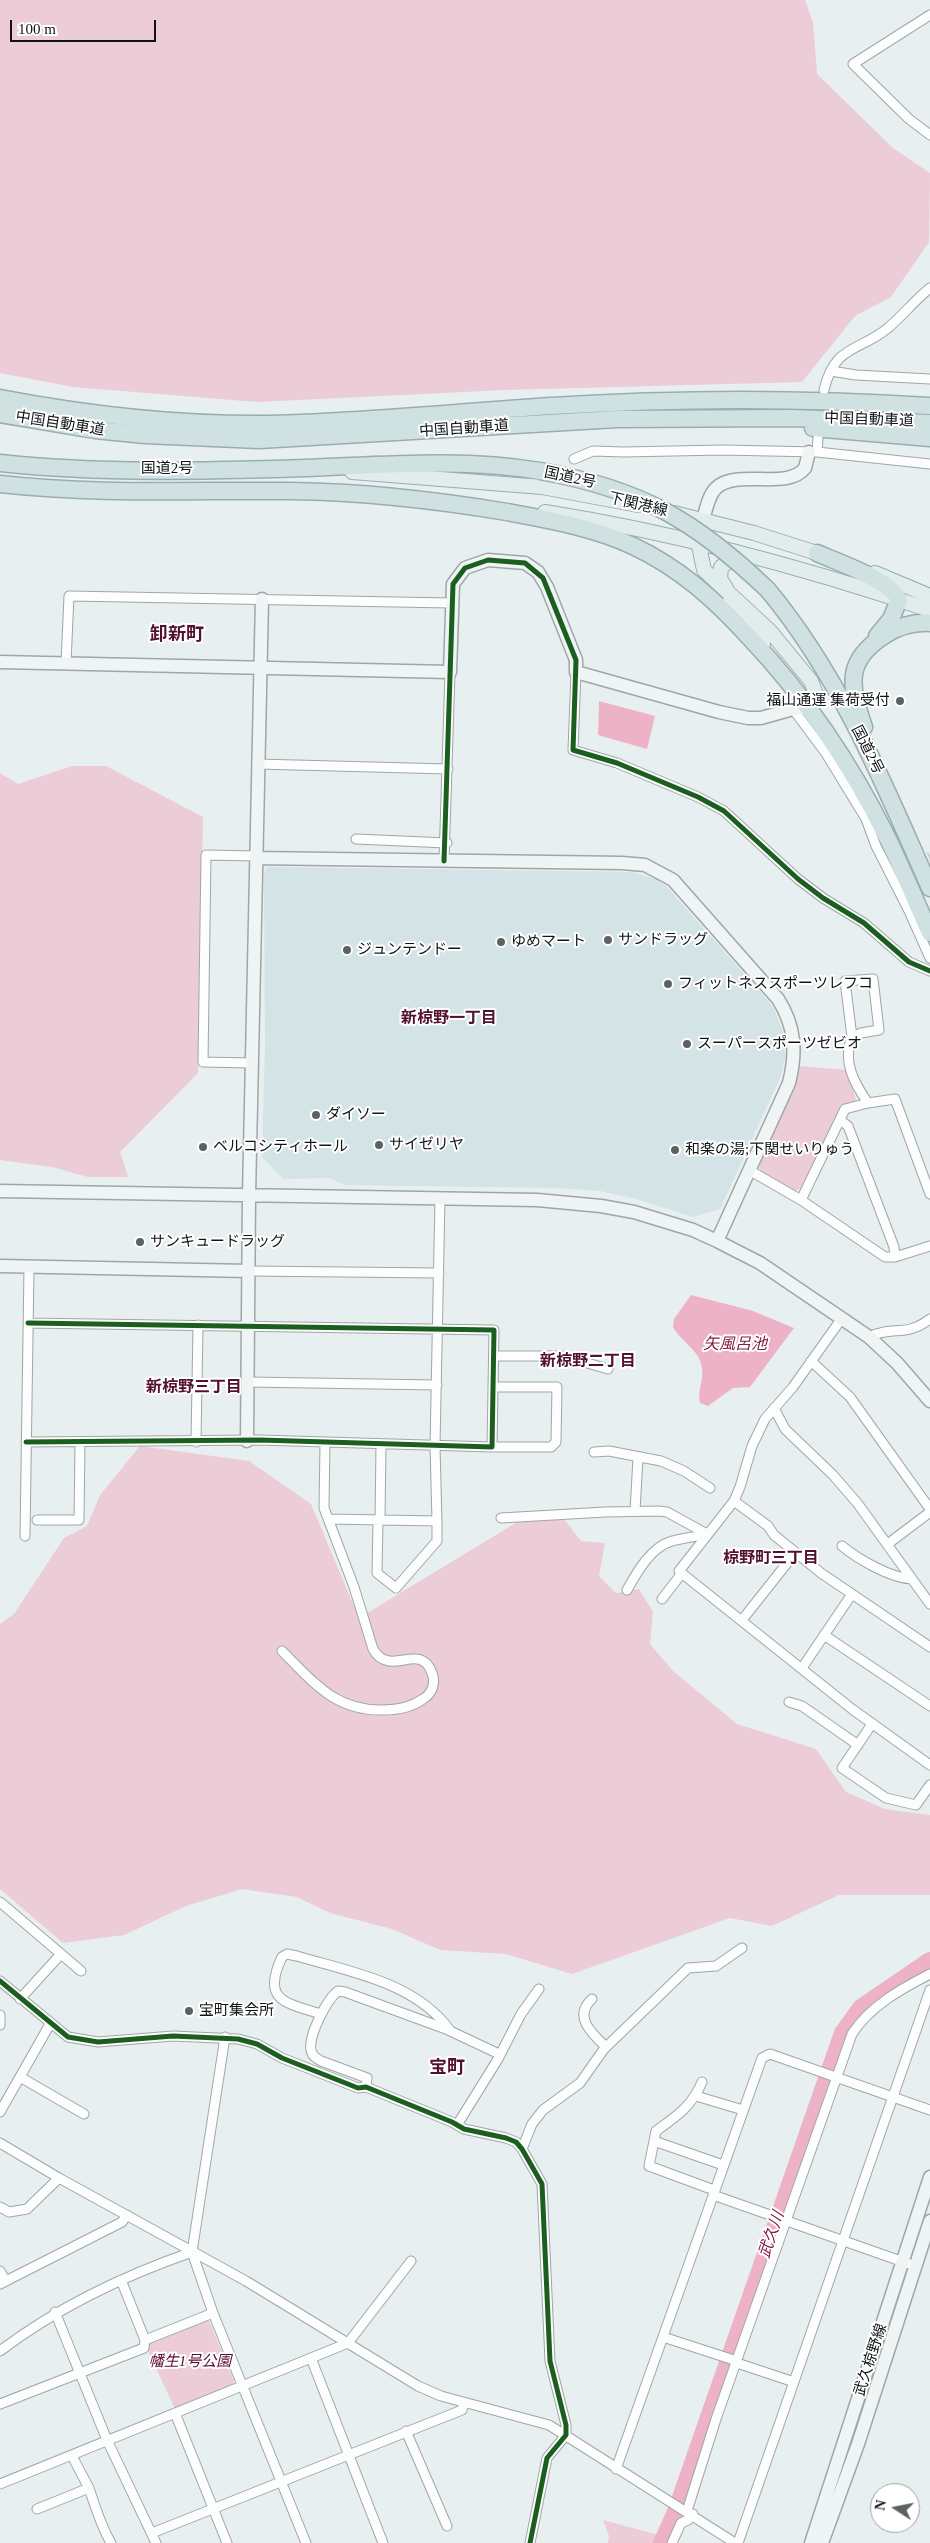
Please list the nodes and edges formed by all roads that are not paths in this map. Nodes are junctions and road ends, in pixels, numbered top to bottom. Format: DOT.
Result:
graph roads {
  1 [pos="930,15"];
  2 [pos="930,135"];
  3 [pos="930,288"];
  4 [pos="831,371"];
  5 [pos="930,379"];
  6 [pos="824,390"];
  7 [pos="0,398"];
  8 [pos="930,406"];
  9 [pos="0,414"];
  10 [pos="718,419"];
  11 [pos="930,423"];
  12 [pos="818,438"];
  13 [pos="930,438"];
  14 [pos="813,452"];
  15 [pos="574,459"];
  16 [pos="0,463"];
  17 [pos="930,464"];
  18 [pos="304,468"];
  19 [pos="0,484"];
  20 [pos="445,501"];
  21 [pos="703,520"];
  22 [pos="698,541"];
  23 [pos="817,553"];
  24 [pos="751,554"];
  25 [pos="732,595"];
  26 [pos="930,596"];
  27 [pos="262,599"];
  28 [pos="899,600"];
  29 [pos="451,604"];
  30 [pos="930,610"];
  31 [pos="930,623"];
  32 [pos="869,646"];
  33 [pos="0,662"];
  34 [pos="66,663"];
  35 [pos="260,667"];
  36 [pos="779,669"];
  37 [pos="450,672"];
  38 [pos="576,672"];
  39 [pos="800,708"];
  40 [pos="872,756"];
  41 [pos="258,764"];
  42 [pos="448,769"];
  43 [pos="356,840"];
  44 [pos="446,843"];
  45 [pos="256,857"];
  46 [pos="444,861"];
  47 [pos="925,870"];
  48 [pos="930,888"];
  49 [pos="930,933"];
  50 [pos="930,958"];
  51 [pos="930,971"];
  52 [pos="852,1037"];
  53 [pos="252,1064"];
  54 [pos="868,1103"];
  55 [pos="840,1120"];
  56 [pos="749,1170"];
  57 [pos="0,1191"];
  58 [pos="930,1194"];
  59 [pos="250,1195"];
  60 [pos="440,1198"];
  61 [pos="801,1200"];
  62 [pos="717,1241"];
  63 [pos="930,1246"];
  64 [pos="895,1257"];
  65 [pos="0,1266"];
  66 [pos="29,1268"];
  67 [pos="249,1271"];
  68 [pos="439,1273"];
  69 [pos="842,1318"];
  70 [pos="930,1320"];
  71 [pos="28,1323"];
  72 [pos="198,1325"];
  73 [pos="248,1326"];
  74 [pos="438,1329"];
  75 [pos="869,1337"];
  76 [pos="494,1356"];
  77 [pos="812,1361"];
  78 [pos="608,1369"];
  79 [pos="248,1382"];
  80 [pos="437,1385"];
  81 [pos="493,1387"];
  82 [pos="930,1401"];
  83 [pos="774,1408"];
  84 [pos="247,1441"];
  85 [pos="26,1442"];
  86 [pos="80,1442"];
  87 [pos="196,1442"];
  88 [pos="325,1443"];
  89 [pos="381,1444"];
  90 [pos="435,1446"];
  91 [pos="492,1447"];
  92 [pos="594,1452"];
  93 [pos="638,1458"];
  94 [pos="710,1488"];
  95 [pos="734,1501"];
  96 [pos="930,1510"];
  97 [pos="635,1511"];
  98 [pos="500,1518"];
  99 [pos="328,1519"];
  100 [pos="37,1520"];
  101 [pos="379,1521"];
  102 [pos="437,1522"];
  103 [pos="707,1534"];
  104 [pos="25,1536"];
  105 [pos="889,1543"];
  106 [pos="842,1546"];
  107 [pos="794,1551"];
  108 [pos="682,1573"];
  109 [pos="912,1579"];
  110 [pos="627,1590"];
  111 [pos="852,1594"];
  112 [pos="662,1599"];
  113 [pos="930,1604"];
  114 [pos="742,1620"];
  115 [pos="824,1635"];
  116 [pos="930,1647"];
  117 [pos="282,1651"];
  118 [pos="802,1668"];
  119 [pos="789,1702"];
  120 [pos="930,1706"];
  121 [pos="872,1724"];
  122 [pos="858,1744"];
  123 [pos="930,1765"];
  124 [pos="930,1785"];
  125 [pos="0,1902"];
  126 [pos="742,1948"];
  127 [pos="61,1954"];
  128 [pos="81,1971"];
  129 [pos="930,1974"];
  130 [pos="0,1983"];
  131 [pos="539,1989"];
  132 [pos="930,1990"];
  133 [pos="20,1999"];
  134 [pos="592,1999"];
  135 [pos="321,2014"];
  136 [pos="0,2015"];
  137 [pos="50,2024"];
  138 [pos="0,2025"];
  139 [pos="449,2030"];
  140 [pos="225,2037"];
  141 [pos="606,2047"];
  142 [pos="500,2054"];
  143 [pos="20,2077"];
  144 [pos="835,2077"];
  145 [pos="702,2082"];
  146 [pos="366,2087"];
  147 [pos="696,2096"];
  148 [pos="893,2097"];
  149 [pos="743,2110"];
  150 [pos="930,2110"];
  151 [pos="0,2112"];
  152 [pos="84,2114"];
  153 [pos="457,2125"];
  154 [pos="654,2141"];
  155 [pos="0,2143"];
  156 [pos="522,2149"];
  157 [pos="723,2165"];
  158 [pos="930,2177"];
  159 [pos="59,2178"];
  160 [pos="714,2193"];
  161 [pos="0,2207"];
  162 [pos="127,2215"];
  163 [pos="785,2220"];
  164 [pos="930,2222"];
  165 [pos="844,2241"];
  166 [pos="192,2252"];
  167 [pos="410,2261"];
  168 [pos="902,2261"];
  169 [pos="915,2266"];
  170 [pos="0,2271"];
  171 [pos="121,2280"];
  172 [pos="3,2282"];
  173 [pos="55,2312"];
  174 [pos="213,2313"];
  175 [pos="663,2337"];
  176 [pos="145,2340"];
  177 [pos="348,2343"];
  178 [pos="1,2348"];
  179 [pos="311,2358"];
  180 [pos="736,2362"];
  181 [pos="79,2372"];
  182 [pos="794,2382"];
  183 [pos="244,2386"];
  184 [pos="464,2403"];
  185 [pos="0,2404"];
  186 [pos="175,2413"];
  187 [pos="406,2431"];
  188 [pos="566,2436"];
  189 [pos="107,2440"];
  190 [pos="349,2454"];
  191 [pos="72,2455"];
  192 [pos="616,2469"];
  193 [pos="282,2481"];
  194 [pos="0,2484"];
  195 [pos="89,2488"];
  196 [pos="37,2509"];
  197 [pos="214,2509"];
  198 [pos="688,2511"];
  199 [pos="447,2526"];
  200 [pos="152,2533"];
  201 [pos="111,2543"];
  202 [pos="156,2543"];
  203 [pos="227,2543"];
  204 [pos="306,2543"];
  205 [pos="383,2543"];
  206 [pos="530,2543"];
  207 [pos="672,2543"];
  208 [pos="737,2543"];
  209 [pos="810,2543"];
  210 [pos="822,2543"];
  1 -- 2 [label="street"];
  3 -- 4 [label="street"];
  4 -- 5 [label="street"];
  4 -- 6 [label="street"];
  7 -- 8 [label="highway, 中国自動車道"];
  9 -- 10 [label="highway, 中国自動車道"];
  10 -- 11 [label="highway, 中国自動車道"];
  10 -- 13 [label="highway"];
  12 -- 14 [label="street"];
  14 -- 15 [label="street"];
  14 -- 17 [label="street"];
  14 -- 21 [label="street"];
  16 -- 18 [label="highway, 国道2号"];
  18 -- 21 [label="main road, 下関港線"];
  18 -- 40 [label="highway, 国道2号, bridge"];
  19 -- 20 [label="highway, 国道2号"];
  20 -- 22 [label="main road, 下関港線"];
  20 -- 36 [label="highway, 国道2号"];
  21 -- 22 [label="main road"];
  21 -- 23 [label="main road, 下関港線"];
  22 -- 24 [label="main road, 下関港線"];
  22 -- 25 [label="main road"];
  22 -- 36 [label="main road"];
  23 -- 26 [label="main road, 下関港線"];
  23 -- 28 [label="highway"];
  24 -- 25 [label="main road"];
  24 -- 28 [label="main road, 下関港線"];
  25 -- 39 [label="main road"];
  27 -- 29 [label="street"];
  27 -- 34 [label="street"];
  27 -- 35 [label="street"];
  28 -- 30 [label="main road, 下関港線"];
  28 -- 32 [label="highway"];
  29 -- 37 [label="street"];
  29 -- 38 [label="street"];
  31 -- 32 [label="highway"];
  32 -- 40 [label="highway"];
  33 -- 34 [label="street"];
  34 -- 35 [label="street"];
  35 -- 37 [label="street"];
  35 -- 41 [label="street"];
  36 -- 39 [label="highway, 国道2号"];
  37 -- 42 [label="street"];
  38 -- 39 [label="street"];
  38 -- 51 [label="street"];
  39 -- 49 [label="highway, 国道2号"];
  39 -- 50 [label="street"];
  40 -- 47 [label="highway, 国道2号"];
  41 -- 42 [label="street"];
  41 -- 45 [label="street"];
  42 -- 44 [label="street"];
  43 -- 44 [label="street"];
  44 -- 46 [label="street"];
  45 -- 46 [label="street"];
  45 -- 53 [label="street"];
  45 -- 53 [label="street"];
  46 -- 56 [label="street"];
  47 -- 48 [label="highway, 国道2号"];
  52 -- 52 [label="street"];
  52 -- 54 [label="street"];
  53 -- 59 [label="street"];
  54 -- 55 [label="street"];
  54 -- 58 [label="street"];
  55 -- 61 [label="street"];
  55 -- 64 [label="street"];
  56 -- 61 [label="street"];
  56 -- 62 [label="street"];
  57 -- 59 [label="street"];
  59 -- 60 [label="street"];
  59 -- 67 [label="street"];
  60 -- 62 [label="street"];
  60 -- 68 [label="street"];
  61 -- 64 [label="street"];
  62 -- 69 [label="street"];
  63 -- 64 [label="street"];
  65 -- 66 [label="street"];
  66 -- 67 [label="street"];
  66 -- 71 [label="street"];
  67 -- 68 [label="street"];
  67 -- 73 [label="street"];
  68 -- 74 [label="street"];
  69 -- 75 [label="street"];
  69 -- 77 [label="street"];
  70 -- 75 [label="street"];
  71 -- 72 [label="street"];
  71 -- 85 [label="street"];
  72 -- 73 [label="street"];
  72 -- 87 [label="street"];
  73 -- 74 [label="street"];
  73 -- 79 [label="street"];
  74 -- 76 [label="street"];
  74 -- 80 [label="street"];
  75 -- 82 [label="street"];
  76 -- 78 [label="street"];
  76 -- 81 [label="street"];
  77 -- 83 [label="street"];
  77 -- 96 [label="street"];
  79 -- 80 [label="street"];
  79 -- 84 [label="street"];
  80 -- 90 [label="street"];
  81 -- 91 [label="street"];
  81 -- 91 [label="street"];
  83 -- 95 [label="street"];
  83 -- 105 [label="street"];
  84 -- 87 [label="street"];
  84 -- 88 [label="street"];
  85 -- 86 [label="street"];
  85 -- 104 [label="street"];
  86 -- 87 [label="street"];
  86 -- 100 [label="street"];
  88 -- 89 [label="street"];
  88 -- 99 [label="street"];
  89 -- 90 [label="street"];
  89 -- 101 [label="street"];
  90 -- 91 [label="street"];
  90 -- 102 [label="street"];
  92 -- 93 [label="street"];
  93 -- 94 [label="street"];
  93 -- 97 [label="street"];
  95 -- 103 [label="street"];
  95 -- 107 [label="street"];
  96 -- 105 [label="street"];
  97 -- 98 [label="street"];
  97 -- 103 [label="street"];
  99 -- 101 [label="street"];
  99 -- 117 [label="street"];
  101 -- 102 [label="street"];
  101 -- 102 [label="street"];
  103 -- 108 [label="street"];
  103 -- 110 [label="street"];
  105 -- 109 [label="street"];
  106 -- 109 [label="street"];
  107 -- 111 [label="street"];
  107 -- 114 [label="street"];
  108 -- 112 [label="street"];
  108 -- 114 [label="street"];
  109 -- 113 [label="street"];
  111 -- 115 [label="street"];
  111 -- 116 [label="street"];
  114 -- 118 [label="street"];
  115 -- 118 [label="street"];
  115 -- 120 [label="street"];
  118 -- 121 [label="street"];
  119 -- 122 [label="street"];
  121 -- 122 [label="street"];
  121 -- 123 [label="street"];
  122 -- 124 [label="street"];
  125 -- 127 [label="street"];
  126 -- 141 [label="street"];
  127 -- 128 [label="street"];
  127 -- 133 [label="street"];
  129 -- 144 [label="street"];
  130 -- 133 [label="street"];
  131 -- 142 [label="street"];
  132 -- 148 [label="street"];
  133 -- 137 [label="street"];
  134 -- 141 [label="street"];
  135 -- 139 [label="street"];
  135 -- 139 [label="street"];
  135 -- 146 [label="street"];
  136 -- 138 [label="street"];
  137 -- 140 [label="street"];
  137 -- 143 [label="street"];
  139 -- 142 [label="street"];
  140 -- 146 [label="street"];
  140 -- 166 [label="street"];
  141 -- 156 [label="street"];
  142 -- 153 [label="street"];
  143 -- 151 [label="street"];
  143 -- 152 [label="street"];
  144 -- 148 [label="street"];
  144 -- 149 [label="street"];
  144 -- 163 [label="street"];
  145 -- 147 [label="street"];
  146 -- 153 [label="street"];
  147 -- 149 [label="street"];
  147 -- 154 [label="street"];
  148 -- 150 [label="street"];
  148 -- 165 [label="street"];
  149 -- 157 [label="street"];
  153 -- 156 [label="street"];
  154 -- 157 [label="street"];
  154 -- 160 [label="street"];
  155 -- 159 [label="street"];
  156 -- 188 [label="street"];
  157 -- 160 [label="street"];
  158 -- 168 [label="street, 武久椋野線"];
  159 -- 161 [label="street"];
  159 -- 162 [label="street"];
  160 -- 163 [label="street"];
  160 -- 175 [label="street"];
  162 -- 166 [label="street"];
  162 -- 172 [label="street"];
  163 -- 165 [label="street"];
  163 -- 180 [label="street"];
  164 -- 169 [label="street, 武久椋野線"];
  165 -- 168 [label="street"];
  165 -- 182 [label="street"];
  166 -- 171 [label="street"];
  166 -- 174 [label="street"];
  166 -- 177 [label="street"];
  167 -- 177 [label="street"];
  168 -- 169 [label="street"];
  168 -- 209 [label="street, 武久椋野線"];
  169 -- 210 [label="street, 武久椋野線"];
  170 -- 172 [label="street"];
  171 -- 173 [label="street"];
  171 -- 176 [label="street"];
  173 -- 178 [label="street"];
  173 -- 181 [label="street"];
  174 -- 176 [label="street"];
  174 -- 183 [label="street"];
  175 -- 180 [label="street"];
  175 -- 192 [label="street"];
  176 -- 181 [label="street"];
  177 -- 179 [label="street"];
  177 -- 184 [label="street"];
  179 -- 183 [label="street"];
  179 -- 190 [label="street"];
  180 -- 182 [label="street"];
  180 -- 198 [label="street"];
  181 -- 185 [label="street"];
  181 -- 189 [label="street"];
  182 -- 208 [label="street"];
  183 -- 186 [label="street"];
  183 -- 193 [label="street"];
  184 -- 187 [label="street"];
  184 -- 188 [label="street"];
  186 -- 189 [label="street"];
  186 -- 197 [label="street"];
  187 -- 190 [label="street"];
  187 -- 199 [label="street"];
  188 -- 192 [label="street"];
  188 -- 206 [label="street"];
  189 -- 191 [label="street"];
  189 -- 200 [label="street"];
  190 -- 193 [label="street"];
  190 -- 205 [label="street"];
  191 -- 194 [label="street"];
  191 -- 195 [label="street"];
  192 -- 198 [label="street"];
  193 -- 197 [label="street"];
  193 -- 204 [label="street"];
  195 -- 196 [label="street"];
  195 -- 201 [label="street"];
  197 -- 200 [label="street"];
  197 -- 203 [label="street"];
  198 -- 207 [label="street"];
  198 -- 208 [label="street"];
  200 -- 202 [label="street"];
}
